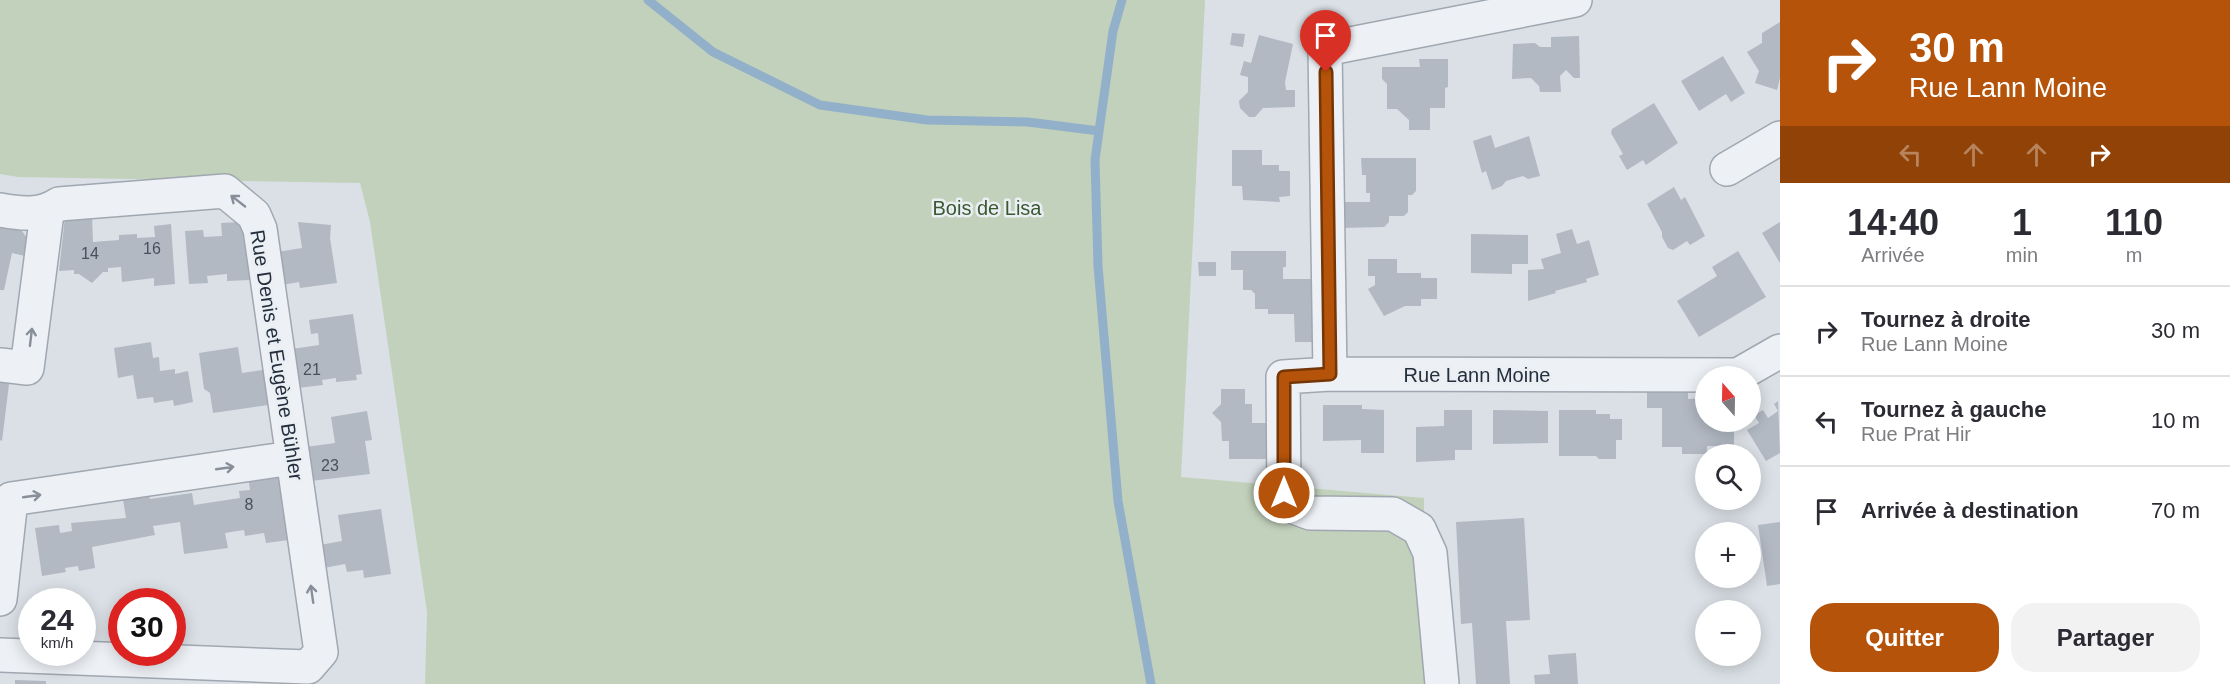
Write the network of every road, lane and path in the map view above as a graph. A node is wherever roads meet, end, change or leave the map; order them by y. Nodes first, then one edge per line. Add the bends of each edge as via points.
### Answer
1 (1575, 0) edge
2 (1780, 138) edge
3 (1727, 169) dead end
4 (0, 210) edge
5 (47, 213) junction
6 (1780, 351) edge
7 (0, 365) edge
8 (1330, 374) junction
9 (292, 458) junction
10 (0, 599) edge
11 (0, 655) edge
12 (1442, 684) edge

1 - 8 street via 1325,49
2 - 3 street
4 - 5 street, Rue Denis et Eugène Bühler
7 -> 5 street via 27,368
9 -> 5 street, Rue Denis et Eugène Bühler via 260,229 254,215 225,191 59,204
6 - 8 street, Rue Lann Moine via 1738,375
8 - 12 street, Rue Lann Moine via 1284,377 1284,493 1294,507 1310,513 1393,514 1419,529 1431,553
10 -> 9 street via 11,499
11 -> 9 street, Rue Denis et Eugène Bühler via 308,667 321,652

